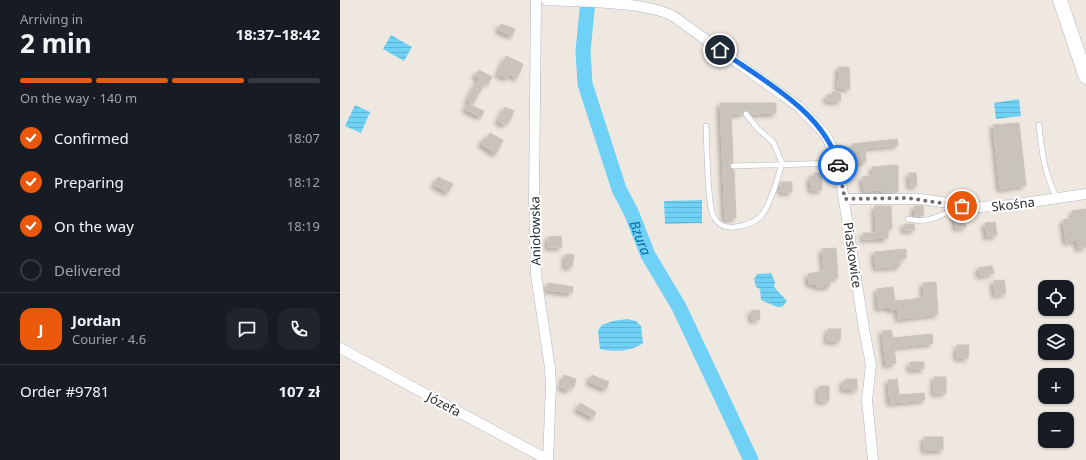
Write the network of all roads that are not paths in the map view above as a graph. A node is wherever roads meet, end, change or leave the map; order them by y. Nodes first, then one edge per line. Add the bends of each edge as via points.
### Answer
1 (536, 0) edge
2 (546, 0) edge
3 (1060, 0) edge
4 (1086, 77) edge
5 (746, 114) dead end
6 (1040, 125) dead end
7 (706, 126) dead end
8 (782, 163) junction
9 (838, 163) junction
10 (733, 166) dead end
11 (1086, 194) edge
12 (1057, 198) junction
13 (845, 199) junction
14 (960, 205) junction
15 (908, 219) dead end
16 (340, 348) edge
17 (548, 460) edge
18 (873, 460) edge

1 - 17 street, Aniołowska via 534,200 536,275 551,386
2 - 9 street, Piaskowice via 650,8 673,16 799,107 825,134
3 - 4 main road
5 - 8 lane via 773,142
6 - 12 lane via 1043,160 1048,180
7 - 8 lane via 709,194 713,216 721,226 748,224 761,216 774,191
8 - 9 lane
8 - 10 lane
9 - 13 street, Piaskowice
11 - 12 street, Skośna
12 - 14 street, Skośna via 995,207
13 - 14 street, Skośna via 913,198
13 - 18 street, Piaskowice via 860,308 870,353 867,400
14 - 15 lane via 934,219
16 - 17 street, Józefa

